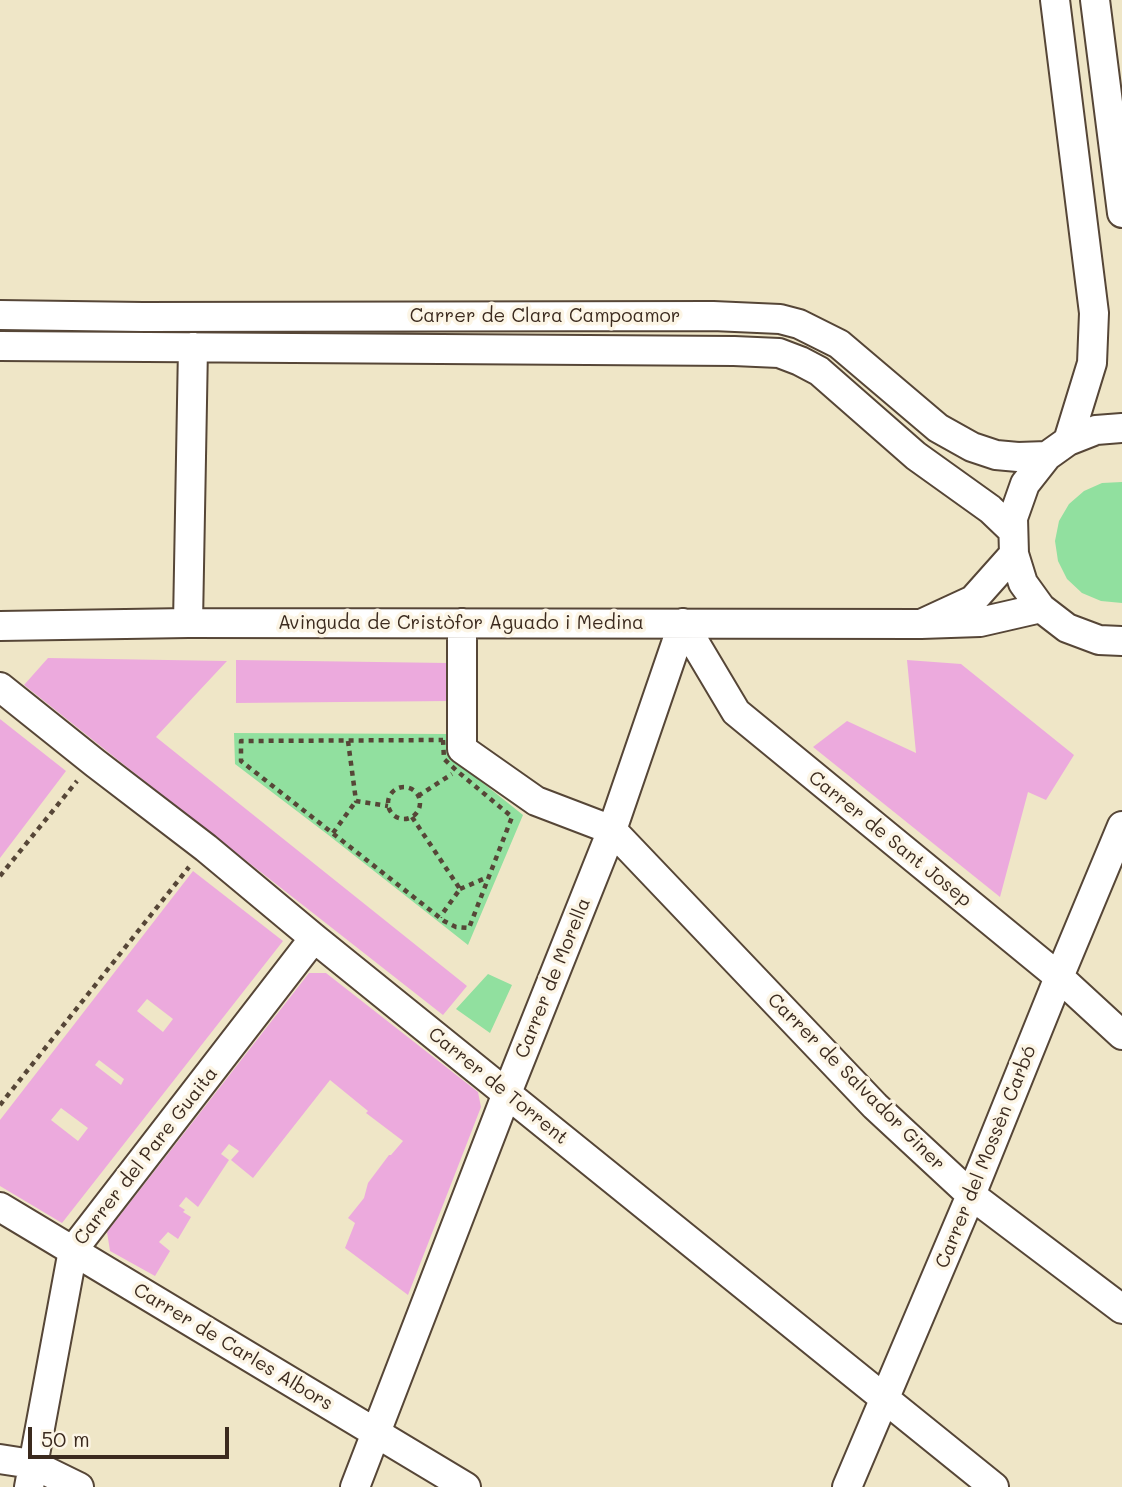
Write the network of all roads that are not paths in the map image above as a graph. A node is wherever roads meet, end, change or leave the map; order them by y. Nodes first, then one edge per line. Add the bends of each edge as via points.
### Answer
1 (1055, 0) edge
2 (1095, 0) edge
3 (1122, 213) edge
4 (0, 315) edge
5 (0, 345) edge
6 (193, 347) junction
7 (1122, 428) edge
8 (1057, 449) junction
9 (1013, 542) junction
10 (1041, 608) junction
11 (188, 623) junction
12 (462, 623) junction
13 (683, 623) junction
14 (921, 624) junction
15 (0, 626) edge
16 (1122, 641) edge
17 (0, 687) edge
18 (1122, 826) edge
19 (612, 830) junction
20 (314, 938) junction
21 (1059, 977) junction
22 (1122, 1035) edge
23 (507, 1093) junction
24 (971, 1195) junction
25 (0, 1207) edge
26 (73, 1250) junction
27 (1122, 1309) edge
28 (884, 1400) junction
29 (376, 1434) junction
30 (0, 1459) edge
31 (30, 1476) edge
32 (79, 1487) edge
33 (355, 1487) edge
34 (466, 1487) edge
35 (847, 1487) edge
36 (994, 1487) edge

1 - 8 street via 1094,313 1092,363
2 - 3 street
4 - 8 street, Carrer de Clara Campoamor via 780,319 839,344 938,428 972,447 1018,457
5 - 6 street, Carrer de Clara Campoamor
6 - 9 street, Carrer de Clara Campoamor via 779,353 819,371 916,456 990,509
6 - 11 street
7 - 8 street via 1096,430
8 - 9 street via 1025,484 1013,518
9 - 10 street via 1023,583
9 - 14 street, Avinguda de Cristòfor Aguado i Medina via 973,600
10 - 14 street, Avinguda de Cristòfor Aguado i Medina via 980,622
10 - 16 street via 1068,628 1099,640
11 - 12 street, Avinguda de Cristòfor Aguado i Medina
11 - 15 street, Avinguda de Cristòfor Aguado i Medina
12 - 13 street, Avinguda de Cristòfor Aguado i Medina
12 - 19 street via 462,749 536,801
13 - 14 street, Avinguda de Cristòfor Aguado i Medina
13 - 19 street, Carrer de Morella
13 - 21 street, Carrer de Sant Josep via 736,712
17 - 20 street, Carrer de Torrent
18 - 21 street, Carrer del Mossèn Carbó
19 - 23 street, Carrer de Morella
19 - 24 street, Carrer de Salvador Giner via 875,1106
20 - 23 street, Carrer de Torrent
20 - 26 street, Carrer del Pare Guaita
21 - 22 street, Carrer de Sant Josep
21 - 24 street, Carrer del Mossèn Carbó
23 - 28 street, Carrer de Torrent
23 - 29 street, Carrer de Morella
24 - 27 street, Carrer de Salvador Giner
24 - 28 street, Carrer del Mossèn Carbó
25 - 26 street, Carrer de Carles Albors
26 - 29 street, Carrer de Carles Albors
26 - 31 street, Carrer del Pare Guaita
28 - 35 street, Carrer del Mossèn Carbó
28 - 36 street, Carrer de Torrent
29 - 33 street, Carrer de Morella
29 - 34 street, Carrer de Carles Albors
30 - 31 street
31 - 32 street

